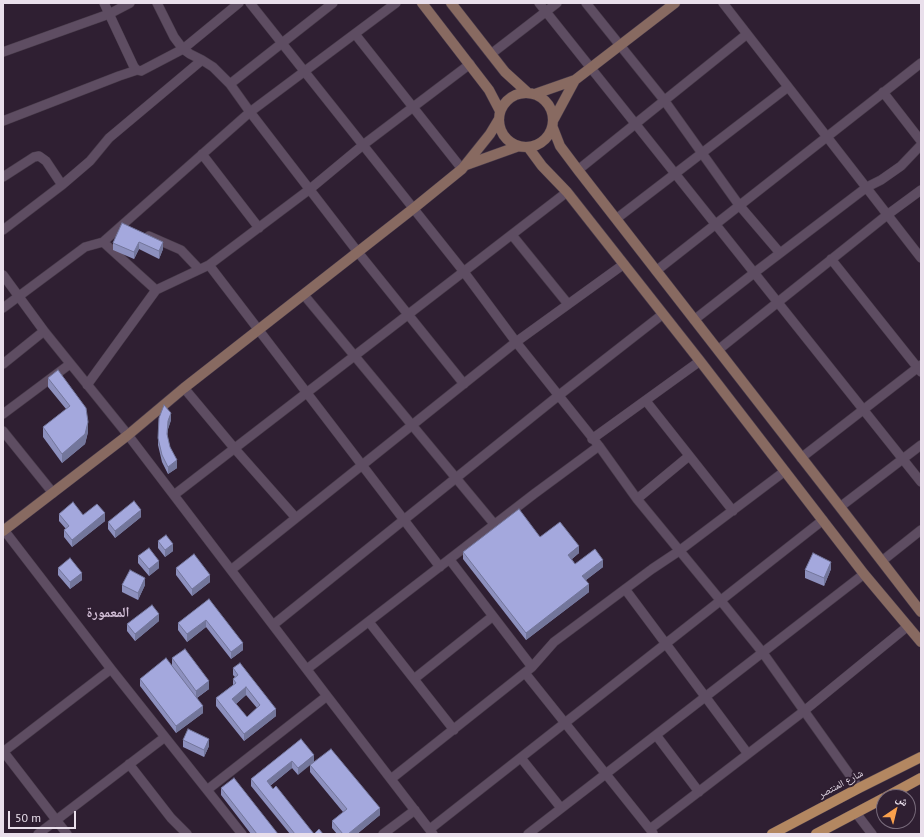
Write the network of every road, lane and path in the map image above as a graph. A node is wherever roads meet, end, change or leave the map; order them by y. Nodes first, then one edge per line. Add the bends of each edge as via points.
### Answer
1 (104, 3) edge
2 (130, 3) edge
3 (157, 3) edge
4 (239, 3) edge
5 (250, 3) edge
6 (333, 3) edge
7 (396, 3) edge
8 (422, 3) edge
9 (538, 3) edge
10 (557, 3) edge
11 (586, 3) edge
12 (723, 3) edge
13 (454, 4) edge
14 (669, 5) edge
15 (546, 12) junction
16 (109, 14) junction
17 (356, 34) junction
18 (747, 34) junction
19 (282, 43) junction
20 (620, 46) junction
21 (183, 49) junction
22 (3, 52) edge
23 (491, 54) junction
24 (202, 60) junction
25 (921, 63) edge
26 (470, 64) junction
27 (590, 68) junction
28 (137, 70) junction
29 (305, 71) junction
30 (575, 80) junction
31 (230, 84) junction
32 (788, 87) junction
33 (883, 92) junction
34 (531, 93) junction
35 (664, 100) junction
36 (413, 107) junction
37 (250, 112) junction
38 (500, 115) junction
39 (3, 121) edge
40 (635, 123) junction
41 (553, 124) junction
42 (827, 136) junction
43 (921, 141) edge
44 (363, 145) junction
45 (921, 145) edge
46 (524, 147) junction
47 (702, 153) junction
48 (202, 154) junction
49 (464, 167) junction
50 (578, 170) junction
51 (675, 174) junction
52 (3, 177) edge
53 (62, 185) junction
54 (867, 187) junction
55 (310, 189) junction
56 (921, 190) edge
57 (567, 192) junction
58 (739, 205) junction
59 (414, 208) junction
60 (887, 215) junction
61 (616, 219) junction
62 (716, 224) junction
63 (259, 228) junction
64 (3, 230) edge
65 (143, 234) edge
66 (512, 235) junction
67 (103, 242) junction
68 (357, 252) junction
69 (780, 253) junction
70 (921, 258) edge
71 (831, 259) junction
72 (624, 264) junction
73 (209, 265) junction
74 (199, 270) junction
75 (656, 271) junction
76 (464, 272) junction
77 (754, 273) junction
78 (3, 275) edge
79 (156, 290) junction
80 (304, 295) junction
81 (19, 296) junction
82 (777, 302) junction
83 (568, 304) junction
84 (3, 308) edge
85 (663, 314) junction
86 (408, 315) junction
87 (694, 320) junction
88 (260, 330) junction
89 (44, 331) junction
90 (516, 342) junction
91 (718, 350) junction
92 (354, 356) junction
93 (700, 361) junction
94 (3, 364) edge
95 (70, 364) junction
96 (920, 368) edge
97 (464, 384) junction
98 (87, 385) junction
99 (184, 388) junction
100 (307, 392) junction
101 (558, 396) junction
102 (646, 401) junction
103 (863, 410) junction
104 (3, 414) edge
105 (412, 425) junction
106 (3, 431) edge
107 (128, 435) junction
108 (595, 443) junction
109 (921, 445) edge
110 (235, 449) junction
111 (690, 456) junction
112 (801, 458) junction
113 (903, 459) junction
114 (362, 465) junction
115 (785, 471) junction
116 (456, 478) junction
117 (921, 482) edge
118 (53, 493) junction
119 (174, 495) junction
120 (637, 499) junction
121 (840, 506) junction
122 (733, 511) junction
123 (296, 518) junction
124 (404, 520) junction
125 (823, 520) junction
126 (494, 525) junction
127 (921, 530) edge
128 (4, 531) edge
129 (679, 551) junction
130 (450, 560) junction
131 (882, 561) junction
132 (440, 567) junction
133 (231, 570) junction
134 (864, 574) junction
135 (625, 589) junction
136 (721, 601) junction
137 (921, 612) edge
138 (493, 616) junction
139 (369, 622) junction
140 (274, 625) junction
141 (908, 626) junction
142 (921, 642) edge
143 (666, 644) junction
144 (762, 654) junction
145 (111, 669) junction
146 (307, 669) junction
147 (528, 670) junction
148 (414, 679) junction
149 (326, 696) junction
150 (706, 696) junction
151 (804, 711) junction
152 (565, 723) junction
153 (454, 730) junction
154 (656, 735) junction
155 (165, 736) junction
156 (3, 751) edge
157 (748, 754) junction
158 (921, 757) edge
159 (521, 758) junction
160 (129, 764) junction
161 (606, 774) junction
162 (921, 778) edge
163 (391, 779) junction
164 (859, 788) junction
165 (900, 789) edge
166 (207, 790) junction
167 (699, 792) junction
168 (876, 802) edge
169 (561, 808) junction
170 (415, 810) junction
171 (856, 812) junction
172 (56, 820) junction
173 (432, 832) edge
174 (652, 832) edge
175 (38, 834) edge
176 (67, 834) edge
177 (187, 834) edge
178 (242, 834) edge
179 (383, 834) edge
180 (528, 834) edge
181 (772, 834) edge
182 (816, 834) edge
183 (872, 834) edge

1 - 16 street
2 - 16 street
3 - 21 street
4 - 21 street
5 - 19 street
6 - 19 street
7 - 17 street
8 - 26 main road
9 - 15 street
10 - 15 street
11 - 20 street
12 - 18 street
13 - 23 main road
14 - 20 main road
15 - 23 street
15 - 27 street
16 - 22 street
16 - 28 street
17 - 29 street
17 - 36 street
18 - 32 street
18 - 35 street
19 - 29 street
19 - 31 street
20 - 27 main road
20 - 35 street
21 - 24 street
21 - 28 street via 141,71
23 - 34 main road via 505,72
24 - 31 street
24 - 53 street via 109,138 90,161
25 - 33 street
26 - 36 street
26 - 38 main road via 489,90
27 - 30 main road
27 - 40 street
28 - 39 street
29 - 37 street
29 - 44 street
30 - 34 main road
30 - 41 main road
31 - 37 street
32 - 42 street
32 - 47 street
33 - 42 street
33 - 43 street
34 - 38 main road via 518,93 510,97 504,103
34 - 41 main road via 549,104
35 - 40 street
35 - 47 street
36 - 44 street
36 - 49 street
37 - 48 street
37 - 55 street
38 - 46 main road via 500,128 504,136
38 - 49 main road via 490,134
40 - 50 street
40 - 51 street
41 - 46 main road via 549,136 543,142
41 - 50 main road via 560,146
42 - 54 street
42 - 58 street
44 - 55 street
44 - 59 street
45 - 54 street via 901,166
46 - 49 main road
46 - 57 main road
47 - 51 street
47 - 58 street
48 - 63 street
48 - 67 street via 126,226
49 - 59 main road
50 - 61 main road
51 - 61 street
51 - 62 street
52 - 53 street via 39,156 46,161
53 - 64 street
54 - 60 street
54 - 69 street
55 - 63 street
55 - 68 street
56 - 60 street
57 - 66 street
57 - 72 main road
58 - 62 street
58 - 69 street
59 - 68 main road
59 - 76 street
60 - 70 street
60 - 71 street
61 - 75 main road
62 - 75 street
62 - 77 street
63 - 73 street
65 - 74 street via 181,250
66 - 76 street
66 - 83 street
67 - 79 street
67 - 81 street via 85,247
68 - 80 main road
68 - 86 street
69 - 77 street
71 - 82 street
71 - 96 street
72 - 83 street
72 - 85 main road
73 - 74 street
73 - 88 street
74 - 79 street
75 - 87 main road
76 - 86 street
76 - 90 street
77 - 82 street
77 - 87 street
78 - 81 street
79 - 98 street
80 - 88 main road
80 - 92 street
81 - 84 street
81 - 89 street
82 - 91 street
82 - 103 street
83 - 90 street
85 - 93 main road
85 - 101 street
86 - 92 street
86 - 97 street
87 - 91 main road
88 - 99 main road
88 - 100 street
89 - 94 street
89 - 95 street
90 - 97 street
90 - 101 street
91 - 112 main road
92 - 100 street
92 - 105 street
93 - 102 street
93 - 115 main road
95 - 98 street
95 - 104 street
96 - 103 street
97 - 105 street
98 - 107 street
99 - 107 main road
99 - 110 street
100 - 110 street
100 - 114 street
101 - 108 street
101 - 116 street
102 - 108 street
102 - 111 street
103 - 112 street
103 - 113 street
105 - 114 street
105 - 116 street
106 - 118 street
107 - 118 main road
107 - 119 street
108 - 120 street
108 - 126 street
109 - 113 street
110 - 119 street
110 - 123 street
111 - 120 street
111 - 122 street
112 - 121 main road
113 - 117 street
113 - 121 street
114 - 123 street
114 - 124 street
115 - 122 street
115 - 125 main road
116 - 124 street
116 - 126 street
118 - 128 main road
119 - 133 street
120 - 129 street
121 - 131 main road
122 - 129 street
123 - 133 street
124 - 132 street
124 - 140 street
125 - 134 main road
125 - 136 street
126 - 130 street
127 - 131 street
128 - 145 street
129 - 135 street
129 - 136 street
130 - 132 street
130 - 138 street
131 - 137 main road
132 - 139 street
133 - 140 street
134 - 141 main road
134 - 144 street
135 - 143 street
135 - 147 street via 554,642
136 - 143 street
136 - 144 street
138 - 147 street
138 - 148 street
139 - 146 street
139 - 148 street
140 - 146 street
141 - 142 main road
141 - 151 street
143 - 150 street
143 - 152 street
144 - 150 street
144 - 151 street
145 - 155 street
145 - 156 street
146 - 149 street
147 - 152 street
147 - 153 street
148 - 153 street
149 - 163 street
149 - 166 street
150 - 154 street
150 - 157 street
151 - 157 street
151 - 164 street
152 - 159 street
152 - 161 street
153 - 163 street
154 - 161 street
154 - 167 street
155 - 160 street
155 - 166 street
156 - 172 street
157 - 167 street
158 - 164 main road, شارع المنتصر
159 - 169 street
159 - 173 street
160 - 172 street
160 - 177 street via 171,818
161 - 169 street
161 - 174 street
162 - 165 main road
163 - 170 street
164 - 181 main road, شارع المنتصر
166 - 178 street
167 - 174 street
168 - 171 main road
169 - 180 street
170 - 173 street
170 - 179 street
171 - 182 main road
171 - 183 street
172 - 175 street
172 - 176 street

